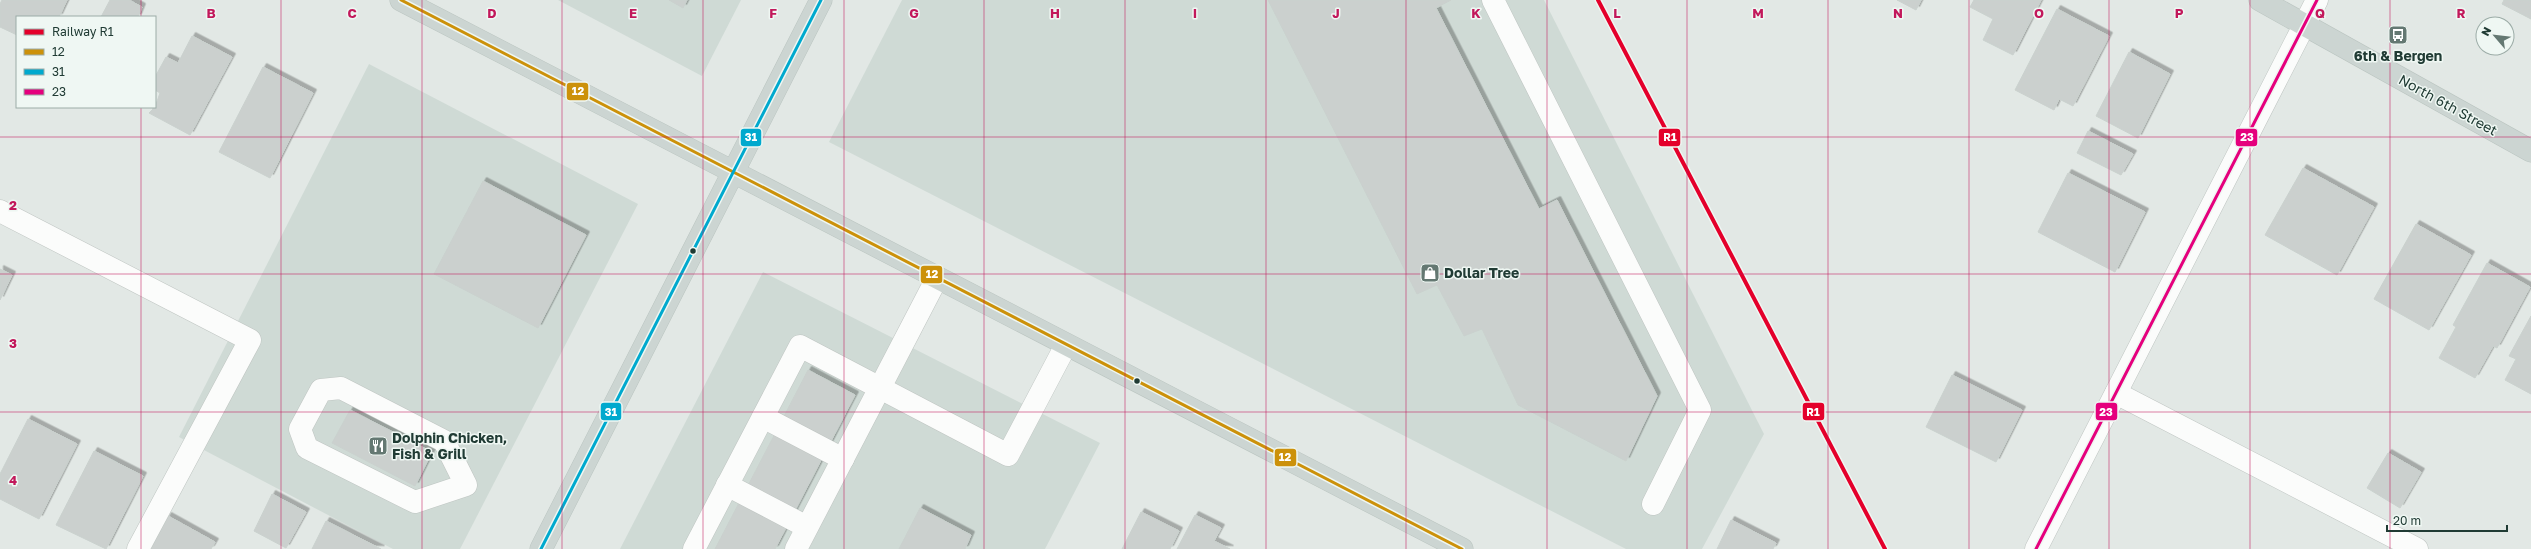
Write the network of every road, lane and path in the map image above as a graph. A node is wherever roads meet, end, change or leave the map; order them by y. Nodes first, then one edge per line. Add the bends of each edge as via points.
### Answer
1 (401, 0) edge
2 (821, 0) edge
3 (1493, 0) edge
4 (2260, 0) edge
5 (2317, 0) edge
6 (2304, 24) junction
7 (2531, 151) edge
8 (733, 172) junction
9 (0, 211) edge
10 (937, 278) junction
11 (1066, 345) junction
12 (879, 388) junction
13 (2116, 393) junction
14 (763, 417) junction
15 (843, 459) junction
16 (466, 485) joint
17 (727, 485) junction
18 (1653, 504) dead end
19 (807, 527) junction
20 (545, 548) edge
21 (138, 549) edge
22 (694, 549) edge
23 (796, 549) edge
24 (1462, 549) edge
25 (2036, 549) edge
26 (2417, 549) edge

1 - 8 main road
2 - 8 main road
3 - 18 street via 1700,410
4 - 6 main road, North 6th Street
5 - 6 street
6 - 7 main road, North 6th Street
6 - 13 street
8 - 10 main road
8 - 20 main road
9 - 21 street via 250,340
10 - 11 main road
10 - 12 street
11 - 12 street via 1008,455
11 - 24 main road
12 - 14 street via 800,346
12 - 15 street
13 - 25 street
13 - 26 street
14 - 15 street
14 - 17 street
15 - 19 street
16 - 16 street via 444,441 341,388 321,390 300,429 308,448 415,502
17 - 19 street
17 - 22 street
19 - 23 street

